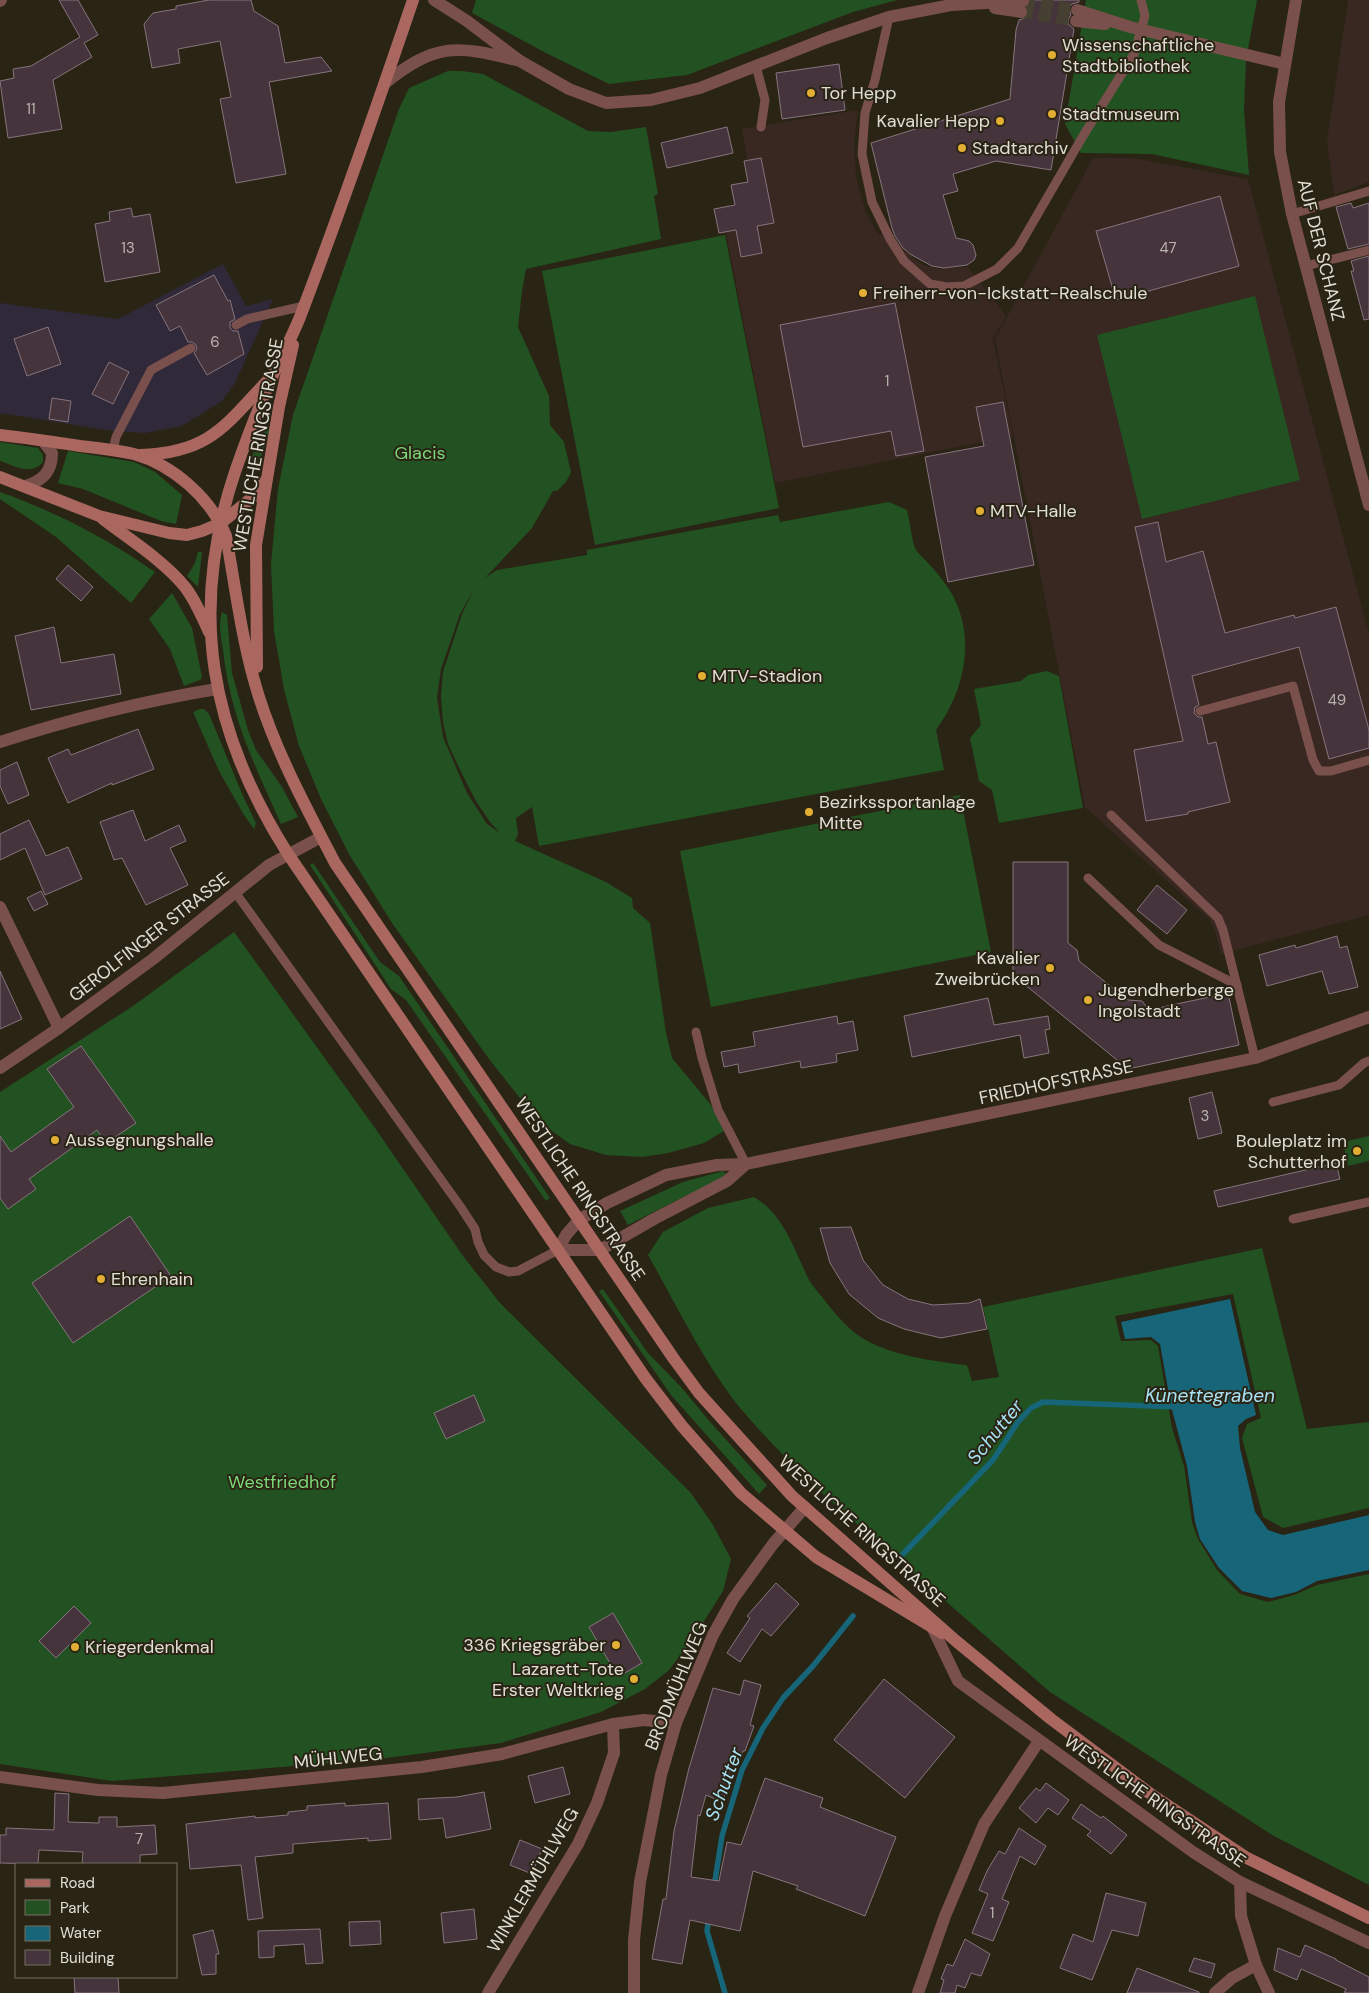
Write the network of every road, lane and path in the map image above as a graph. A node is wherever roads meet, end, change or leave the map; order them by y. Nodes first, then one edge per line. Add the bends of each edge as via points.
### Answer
1 (413, 0) edge
2 (434, 0) edge
3 (1141, 0) edge
4 (1296, 0) edge
5 (1022, 6) tunnel mouth
6 (1077, 15) tunnel mouth
7 (889, 17) junction
8 (1142, 30) junction
9 (520, 61) junction
10 (1285, 64) junction
11 (756, 66) junction
12 (385, 83) junction
13 (761, 127) dead end
14 (1369, 191) edge
15 (1292, 214) junction
16 (1369, 250) edge
17 (1306, 266) junction
18 (304, 306) junction
19 (298, 322) junction
20 (236, 324) dead end
21 (191, 348) dead end
22 (272, 377) junction
23 (0, 435) edge
24 (43, 441) junction
25 (113, 450) junction
26 (135, 455) junction
27 (1364, 464) edge
28 (0, 477) edge
29 (266, 479) junction
30 (26, 486) junction
31 (1369, 505) edge
32 (99, 516) junction
33 (221, 523) junction
34 (210, 634) junction
35 (217, 690) junction
36 (258, 694) junction
37 (1200, 711) dead end
38 (0, 742) edge
39 (1369, 760) edge
40 (1111, 815) dead end
41 (322, 837) junction
42 (288, 854) junction
43 (1088, 878) dead end
44 (235, 892) junction
45 (0, 907) edge
46 (1237, 985) junction
47 (1369, 1017) edge
48 (59, 1028) junction
49 (696, 1032) dead end
50 (1256, 1058) junction
51 (1369, 1061) edge
52 (0, 1068) edge
53 (1273, 1102) dead end
54 (746, 1164) junction
55 (1369, 1202) edge
56 (1293, 1219) dead end
57 (579, 1220) junction
58 (558, 1250) junction
59 (600, 1250) junction
60 (805, 1507) junction
61 (784, 1530) junction
62 (933, 1629) junction
63 (956, 1641) junction
64 (676, 1723) junction
65 (613, 1724) junction
66 (1039, 1741) junction
67 (0, 1777) edge
68 (1240, 1882) junction
69 (1369, 1918) edge
70 (1369, 1943) edge
71 (1256, 1965) junction
72 (488, 1993) edge
73 (634, 1993) edge
74 (918, 1993) edge
75 (1215, 1993) edge
76 (1270, 1993) edge

1 - 12 main road, WESTLICHE RINGSTRASSE
2 - 9 street
3 - 8 lane via 1145,16
4 - 10 street, AUF DER SCHANZ
5 - 7 street via 968,4
6 - 8 street
7 - 8 lane via 865,113 862,154 872,202 904,262 930,284 947,287 964,286 979,280 997,269 1018,248 1134,54
7 - 11 street
8 - 10 street
9 - 11 street via 569,89 606,103 651,100 700,88
9 - 12 street via 456,49 432,54 406,66
10 - 15 street, AUF DER SCHANZ via 1279,102 1280,152
11 - 13 lane via 765,100
12 - 18 main road, WESTLICHE RINGSTRASSE
14 - 15 lane
15 - 17 street, AUF DER SCHANZ
16 - 17 lane
17 - 27 street, AUF DER SCHANZ
18 - 19 main road, WESTLICHE RINGSTRASSE
18 - 20 lane via 248,318
19 - 22 main road, WESTLICHE RINGSTRASSE
19 - 29 main road, WESTLICHE RINGSTRASSE
21 - 25 lane via 151,370 116,437
22 - 26 main road via 210,438 176,451
22 - 33 main road, WESTLICHE RINGSTRASSE via 236,470
23 - 24 main road
24 - 25 main road
24 - 30 street via 52,453 50,467 43,478
25 - 26 main road
26 - 33 main road via 182,480 210,507
27 - 31 street, AUF DER SCHANZ
28 - 30 main road
29 - 33 main road via 253,497
29 - 36 main road, WESTLICHE RINGSTRASSE via 256,545
30 - 32 main road
32 - 33 main road via 187,535
32 - 34 main road via 172,573 197,606
33 - 34 main road, WESTLICHE RINGSTRASSE via 212,576
33 - 36 main road, WESTLICHE RINGSTRASSE
34 - 35 main road, WESTLICHE RINGSTRASSE
35 - 38 street via 92,716
35 - 42 main road, WESTLICHE RINGSTRASSE via 244,772
36 - 41 main road, WESTLICHE RINGSTRASSE via 279,749
37 - 39 lane via 1293,686 1313,760 1319,771
40 - 46 lane via 1218,918
41 - 42 street, GEROLFINGER STRASSE
41 - 57 main road, WESTLICHE RINGSTRASSE via 356,894
42 - 44 street, GEROLFINGER STRASSE
42 - 58 main road, WESTLICHE RINGSTRASSE
43 - 46 lane via 1159,945
44 - 48 street, GEROLFINGER STRASSE via 153,959
44 - 58 lane via 460,1206 475,1229 484,1255 496,1267 509,1272 518,1271
45 - 48 street
46 - 50 lane
47 - 50 street, FRIEDHOFSTRASSE
48 - 52 street, GEROLFINGER STRASSE
49 - 54 lane via 718,1110
50 - 54 street, FRIEDHOFSTRASSE
51 - 53 lane via 1339,1085
54 - 57 street, FRIEDHOFSTRASSE via 717,1165 666,1175
54 - 59 street via 727,1181
55 - 56 lane
57 - 58 street, FRIEDHOFSTRASSE
57 - 59 main road, WESTLICHE RINGSTRASSE
58 - 59 street
58 - 61 main road, WESTLICHE RINGSTRASSE via 682,1426 741,1492
59 - 60 main road, WESTLICHE RINGSTRASSE via 699,1393 778,1482
60 - 61 street, BRODMÜHLWEG
60 - 63 main road, WESTLICHE RINGSTRASSE
61 - 62 main road, WESTLICHE RINGSTRASSE via 816,1557
61 - 64 street, BRODMÜHLWEG via 732,1600 713,1635
62 - 63 main road, WESTLICHE RINGSTRASSE
62 - 66 street, WESTLICHE RINGSTRASSE via 958,1681
63 - 69 main road, WESTLICHE RINGSTRASSE via 1051,1719 1152,1795 1247,1858
64 - 65 street, MÜHLWEG via 644,1720
64 - 73 street, BRODMÜHLWEG via 660,1775 640,1882 634,1940
65 - 67 street, MÜHLWEG via 502,1754 422,1767 163,1793 98,1790
65 - 72 street, WINKLERMÜHLWEG via 614,1753 578,1844
66 - 68 street, WESTLICHE RINGSTRASSE
66 - 74 street via 984,1824 945,1916
68 - 70 street, WESTLICHE RINGSTRASSE
68 - 71 street via 1241,1916
71 - 75 street via 1232,1978
71 - 76 street

